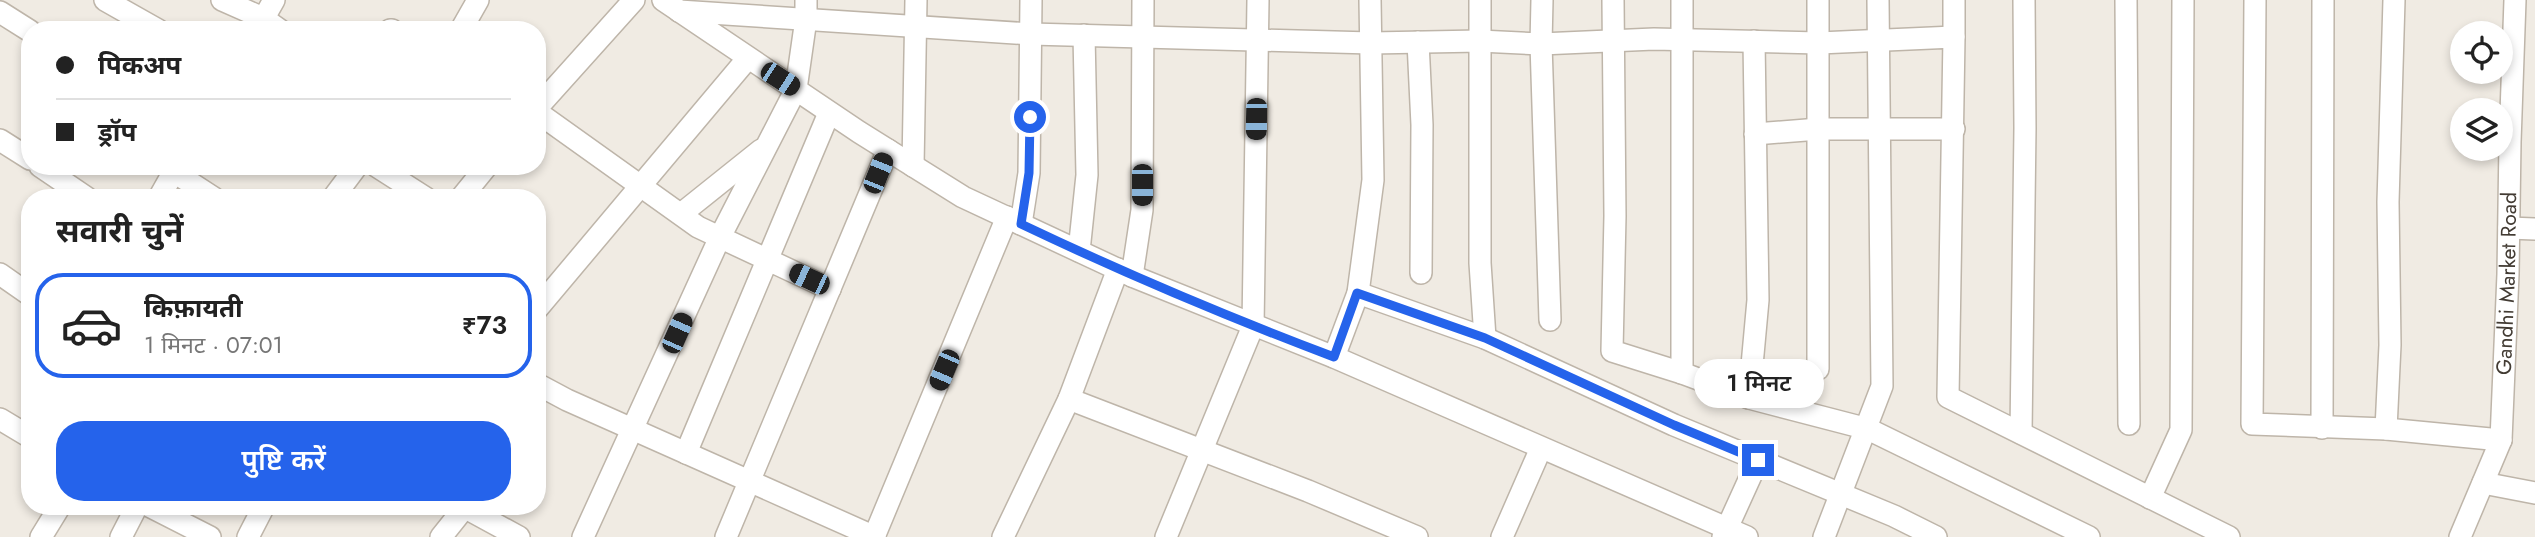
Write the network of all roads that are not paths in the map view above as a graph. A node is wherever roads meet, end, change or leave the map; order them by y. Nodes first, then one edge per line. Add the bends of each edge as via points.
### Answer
1 (105, 0) edge
2 (222, 0) edge
3 (478, 0) edge
4 (634, 0) edge
5 (916, 0) edge
6 (1031, 0) edge
7 (1143, 0) edge
8 (1258, 0) edge
9 (1370, 0) edge
10 (1480, 0) edge
11 (1542, 0) edge
12 (1613, 0) edge
13 (1682, 0) edge
14 (1818, 0) edge
15 (1878, 0) edge
16 (1954, 0) edge
17 (2024, 0) edge
18 (2126, 0) edge
19 (2182, 0) edge
20 (2255, 0) edge
21 (2323, 0) edge
22 (2394, 0) edge
23 (2515, 0) edge
24 (683, 6) edge
25 (806, 10) edge
26 (0, 12) edge
27 (269, 19) edge
28 (142, 21) edge
29 (466, 21) edge
30 (21, 25) edge
31 (915, 26) junction
32 (1031, 34) junction
33 (1084, 35) junction
34 (1142, 37) junction
35 (1954, 37) junction
36 (1613, 40) junction
37 (1683, 40) junction
38 (1258, 41) junction
39 (1480, 41) junction
40 (1754, 41) junction
41 (1877, 41) junction
42 (1371, 43) junction
43 (1418, 43) junction
44 (1819, 43) junction
45 (1541, 44) junction
46 (748, 58) junction
47 (796, 89) junction
48 (546, 100) edge
49 (829, 113) junction
50 (546, 117) edge
51 (1878, 128) junction
52 (1819, 129) junction
53 (1954, 129) junction
54 (1755, 134) junction
55 (0, 140) edge
56 (768, 144) junction
57 (888, 150) junction
58 (21, 153) edge
59 (913, 166) junction
60 (53, 175) edge
61 (184, 175) edge
62 (350, 175) edge
63 (390, 175) edge
64 (480, 175) edge
65 (641, 186) junction
66 (74, 189) edge
67 (202, 189) edge
68 (339, 189) edge
69 (412, 189) edge
70 (468, 189) edge
71 (681, 214) junction
72 (1014, 221) junction
73 (2509, 228) junction
74 (2535, 229) edge
75 (720, 237) junction
76 (1079, 251) junction
77 (767, 259) junction
78 (1125, 272) junction
79 (0, 274) edge
80 (1421, 274) dead end
81 (21, 289) edge
82 (830, 289) junction
83 (1357, 293) junction
84 (546, 298) edge
85 (1550, 320) dead end
86 (1253, 326) junction
87 (1485, 338) junction
88 (1334, 357) junction
89 (1818, 369) dead end
90 (1682, 373) junction
91 (546, 389) edge
92 (1749, 397) junction
93 (1069, 398) junction
94 (0, 419) edge
95 (2129, 424) dead end
96 (2322, 428) junction
97 (634, 429) junction
98 (1868, 429) junction
99 (2386, 429) junction
100 (21, 432) edge
101 (2021, 433) junction
102 (2501, 440) junction
103 (1541, 448) junction
104 (1200, 450) junction
105 (686, 453) junction
106 (1758, 460) junction
107 (751, 482) junction
108 (2483, 482) junction
109 (2535, 493) edge
110 (1841, 494) junction
111 (2150, 498) junction
112 (54, 515) edge
113 (132, 515) edge
114 (167, 515) edge
115 (259, 515) edge
116 (457, 515) edge
117 (480, 515) edge
118 (1725, 533) edge
119 (2217, 535) edge
120 (41, 537) edge
121 (121, 537) edge
122 (210, 537) edge
123 (248, 537) edge
124 (441, 537) edge
125 (519, 537) edge
126 (583, 537) edge
127 (726, 537) edge
128 (874, 537) edge
129 (1003, 537) edge
130 (1166, 537) edge
131 (1417, 537) edge
132 (1502, 537) edge
133 (1747, 537) edge
134 (1824, 537) edge
135 (1936, 537) edge
136 (2089, 537) edge
137 (2460, 537) edge

1 - 28 street
2 - 27 street
3 - 29 street
4 - 48 street
5 - 31 street
6 - 32 street
7 - 34 street
8 - 38 street
9 - 42 street
10 - 39 street
11 - 45 street
12 - 36 street
13 - 37 street
14 - 44 street
15 - 41 street
16 - 35 street
17 - 101 street
18 - 95 street
19 - 111 street via 2181,430
20 - 96 street via 2252,424
21 - 96 street
22 - 99 street
23 - 73 street, Gandhi Market Road
24 - 25 street
24 - 46 street
25 - 31 street
25 - 47 street
26 - 30 street
31 - 32 street
31 - 59 street
32 - 33 street
32 - 72 street via 1029,173
33 - 34 street
33 - 76 street via 1087,175
34 - 38 street
34 - 78 street via 1142,210
35 - 41 street
35 - 53 street
36 - 37 street
36 - 45 street
36 - 90 street via 1612,351
37 - 40 street
37 - 90 street
38 - 42 street
38 - 86 street
39 - 43 street
39 - 45 street
39 - 87 street via 1480,263
40 - 44 street
40 - 54 street
41 - 44 street
41 - 51 street
42 - 43 street
42 - 83 street via 1373,180
43 - 80 street
44 - 52 street
45 - 85 street
46 - 47 street
46 - 65 street
47 - 49 street
47 - 56 street
49 - 57 street
49 - 77 street
50 - 65 street
51 - 52 street
51 - 53 street
51 - 98 street via 1882,386
52 - 54 street
52 - 89 street
53 - 101 street via 1948,397
54 - 92 street via 1758,300
55 - 58 street
56 - 71 street
56 - 75 street
57 - 59 street
57 - 82 street
59 - 72 street
60 - 66 street
61 - 67 street
62 - 68 street
63 - 69 street
64 - 70 street
65 - 71 street
65 - 84 street
71 - 75 street
72 - 76 street
72 - 128 street
73 - 74 street
73 - 102 street, Gandhi Market Road
75 - 77 street
75 - 97 street
76 - 78 street
77 - 82 street
77 - 105 street
78 - 86 street
78 - 93 street
79 - 81 street
82 - 107 street
83 - 87 street
83 - 88 street
86 - 88 street
86 - 104 street
87 - 106 street
88 - 103 street
90 - 92 street
91 - 97 street
92 - 98 street
93 - 104 street
93 - 129 street
94 - 100 street
96 - 99 street
97 - 105 street
97 - 126 street
98 - 110 street
98 - 136 street
99 - 102 street
101 - 111 street
102 - 108 street
103 - 118 street
103 - 132 street
104 - 130 street
104 - 131 street
105 - 107 street
106 - 110 street
106 - 118 street
107 - 127 street
107 - 128 street
108 - 109 street
108 - 137 street
110 - 134 street
110 - 135 street
111 - 119 street
112 - 120 street
113 - 121 street
114 - 122 street
115 - 123 street
116 - 124 street
117 - 125 street
118 - 133 street

